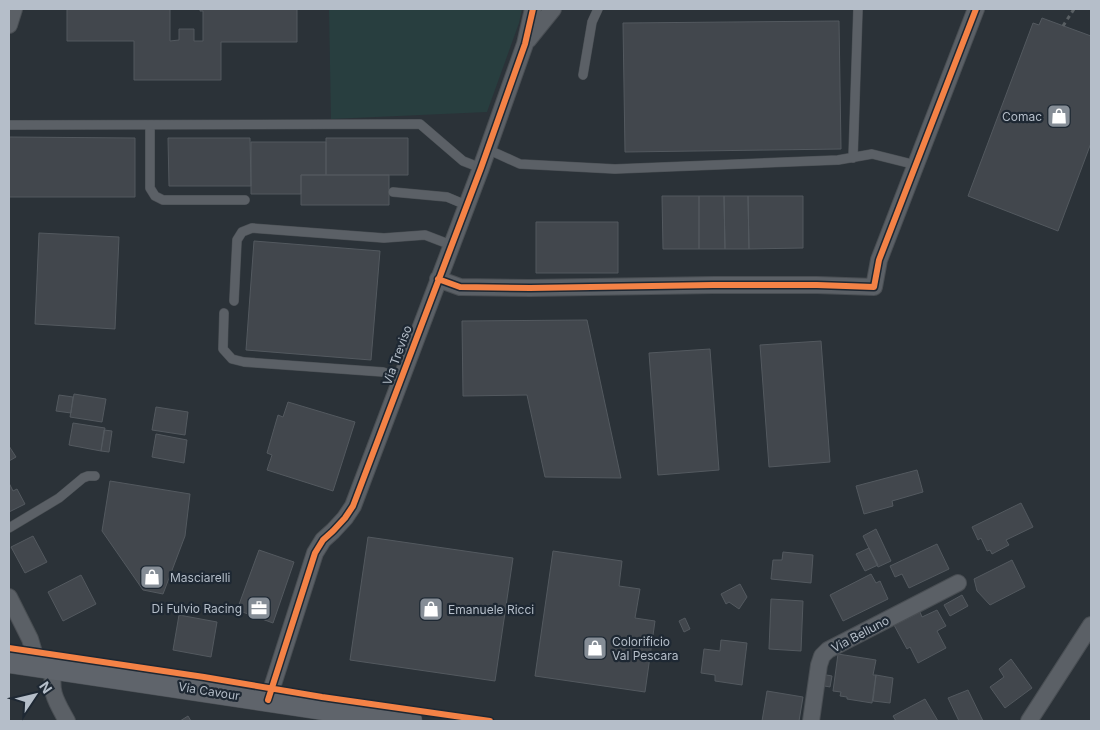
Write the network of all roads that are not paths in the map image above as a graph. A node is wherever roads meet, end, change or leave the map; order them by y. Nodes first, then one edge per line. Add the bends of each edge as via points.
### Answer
1 (14, 9) edge
2 (533, 9) edge
3 (553, 9) edge
4 (598, 9) edge
5 (858, 9) edge
6 (976, 9) edge
7 (9, 25) edge
8 (525, 44) junction
9 (583, 75) dead end
10 (9, 125) edge
11 (150, 125) junction
12 (487, 149) junction
13 (853, 158) junction
14 (916, 165) junction
15 (480, 168) junction
16 (393, 192) dead end
17 (245, 200) dead end
18 (466, 204) junction
19 (450, 245) junction
20 (438, 279) junction
21 (234, 301) dead end
22 (224, 313) dead end
23 (401, 378) junction
24 (95, 476) dead end
25 (9, 528) edge
26 (958, 583) dead end
27 (9, 597) edge
28 (1091, 625) edge
29 (9, 661) edge
30 (46, 667) junction
31 (268, 700) junction
32 (67, 721) edge
33 (410, 721) edge
34 (811, 721) edge
35 (1029, 721) edge

1 - 7 street
2 - 8 street, Via Treviso
3 - 8 street, Via Treviso
4 - 9 lane via 592,22
5 - 13 lane
6 - 14 street
8 - 12 street, Via Treviso
10 - 11 lane
11 - 15 lane via 420,124 463,161
11 - 17 lane via 150,188 155,196 163,200
12 - 13 lane via 520,164 615,169
12 - 15 street, Via Treviso
13 - 14 lane via 872,154
14 - 20 street via 879,260 874,287 530,288 460,286
15 - 18 street, Via Treviso
16 - 18 lane via 447,196
18 - 19 street, Via Treviso
19 - 20 street, Via Treviso
19 - 21 lane via 425,235 384,238 252,228 242,232 237,240
20 - 23 street, Via Treviso
22 - 23 lane via 223,349 232,359 383,372
23 - 31 street, Via Treviso via 352,506 315,553
24 - 25 lane via 83,478 60,498
26 - 34 street, Via Belluno via 828,650 819,664
27 - 30 street
28 - 35 street
29 - 30 street, Via Cavour
30 - 31 street, Via Cavour
30 - 32 street via 52,690
31 - 33 street, Via Cavour

